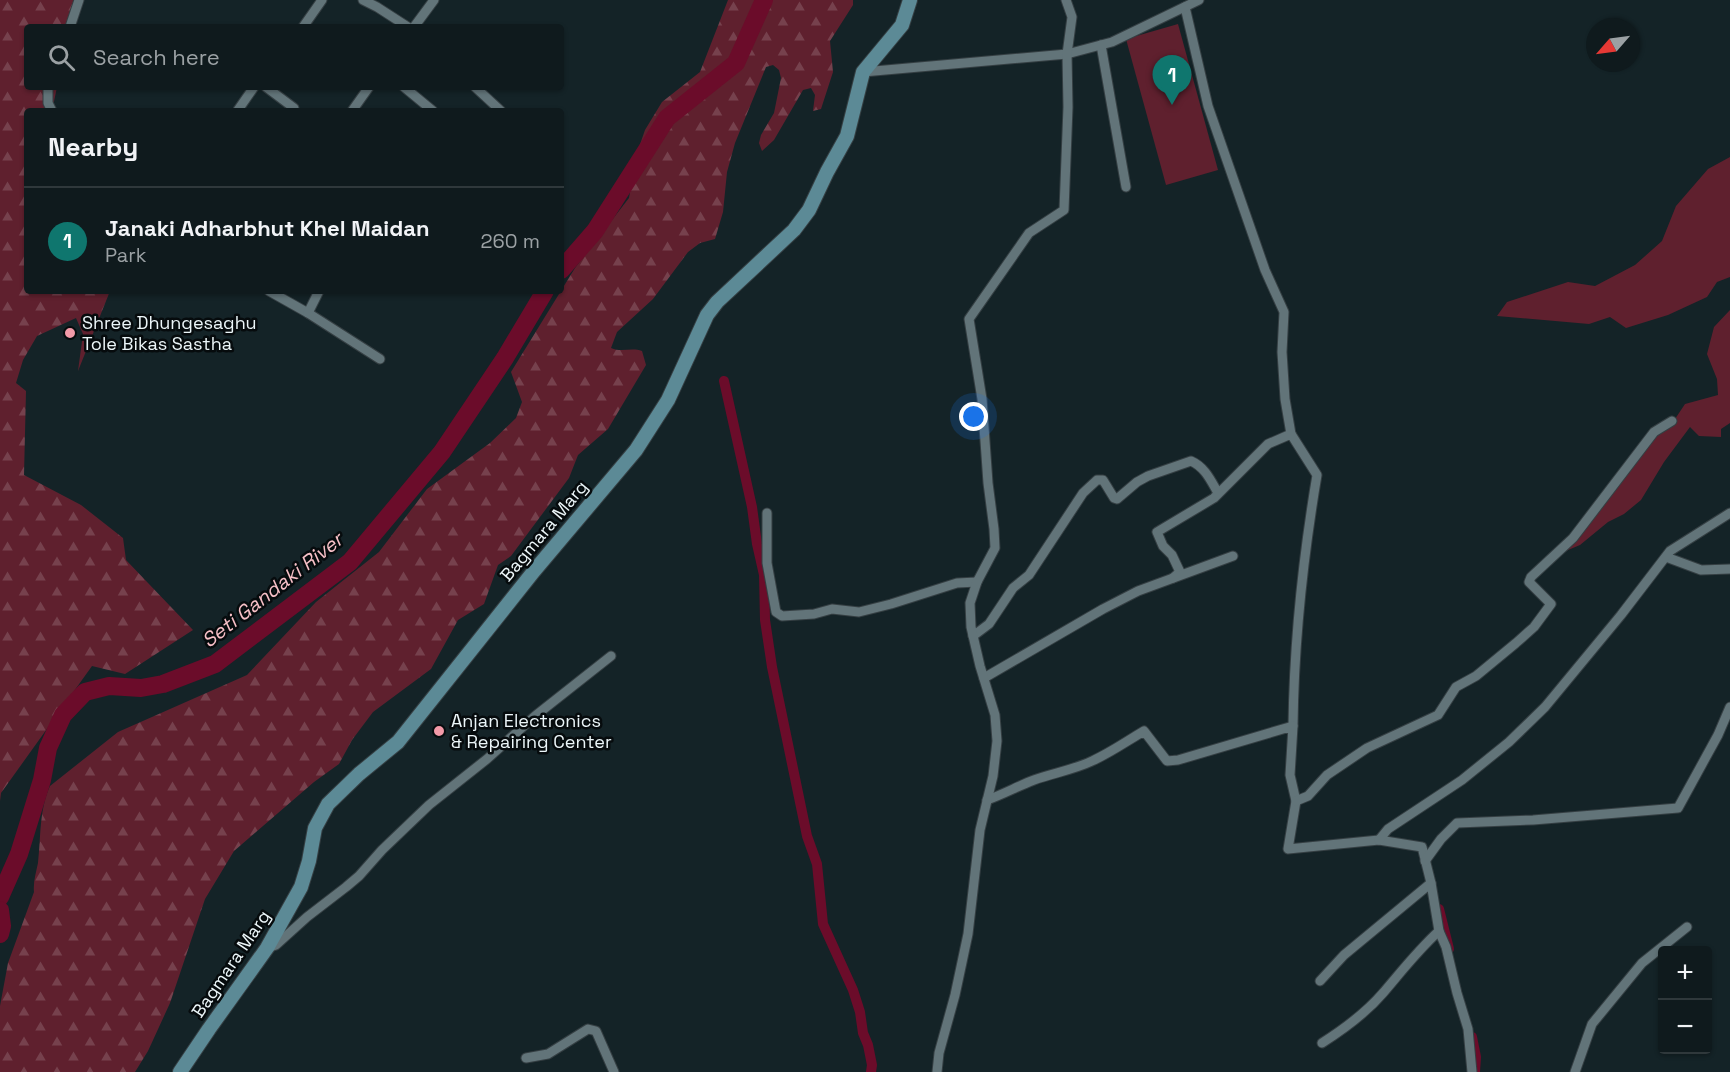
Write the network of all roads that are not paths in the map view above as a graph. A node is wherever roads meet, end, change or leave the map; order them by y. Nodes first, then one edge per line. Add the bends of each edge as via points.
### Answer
1 (79, 0) edge
2 (322, 0) edge
3 (363, 0) edge
4 (434, 0) edge
5 (910, 0) edge
6 (1066, 0) edge
7 (1199, 0) edge
8 (1185, 7) junction
9 (71, 24) edge
10 (306, 24) edge
11 (403, 24) edge
12 (416, 24) edge
13 (1101, 45) junction
14 (1067, 54) junction
15 (863, 72) junction
16 (48, 90) edge
17 (252, 90) edge
18 (270, 90) edge
19 (367, 90) edge
20 (407, 90) edge
21 (478, 90) edge
22 (50, 108) edge
23 (239, 108) edge
24 (294, 108) dead end
25 (354, 108) edge
26 (428, 108) edge
27 (498, 108) edge
28 (1126, 187) dead end
29 (274, 294) edge
30 (318, 294) edge
31 (308, 313) junction
32 (380, 359) dead end
33 (1672, 421) dead end
34 (1291, 434) junction
35 (1218, 493) junction
36 (766, 513) dead end
37 (1730, 513) edge
38 (1233, 556) dead end
39 (1666, 557) junction
40 (1730, 569) edge
41 (1173, 578) junction
42 (977, 582) junction
43 (973, 636) junction
44 (611, 656) dead end
45 (984, 678) junction
46 (1730, 707) edge
47 (1293, 726) junction
48 (987, 800) junction
49 (1296, 801) junction
50 (1379, 840) junction
51 (1425, 861) junction
52 (1431, 883) junction
53 (1687, 927) dead end
54 (1439, 931) junction
55 (267, 948) junction
56 (1320, 981) dead end
57 (1322, 1043) dead end
58 (526, 1058) dead end
59 (180, 1072) edge
60 (614, 1072) edge
61 (936, 1072) edge
62 (1472, 1072) edge
63 (1575, 1072) edge

1 - 9 street
2 - 10 street
3 - 11 street
4 - 12 street
5 - 15 main road, Bagmara Marg via 902,25
6 - 14 street via 1071,17
7 - 8 street
8 - 13 street
8 - 34 street via 1209,106 1284,312 1282,352
13 - 14 street
13 - 28 street
14 - 15 street
14 - 42 street via 1064,210 1029,233 969,319 982,399 995,548
15 - 55 main road, Bagmara Marg via 847,136 809,210 794,230 707,315 668,400 636,450 534,570 398,742 328,804 315,828 301,887
16 - 22 street
17 - 23 street
18 - 24 street
19 - 25 street
20 - 26 street
21 - 27 street
29 - 31 street
30 - 31 street
31 - 32 street
33 - 49 street via 1654,432 1573,538 1531,577 1529,582 1551,604 1534,627 1476,676 1456,687 1438,715 1367,748 1327,775 1308,796
34 - 35 street via 1268,444
34 - 47 street via 1317,475 1297,622
35 - 41 street via 1157,532 1180,572
35 - 43 street via 1198,464 1191,461 1148,476 1117,499 1103,480 1097,480 1083,493 1029,575 1013,588 989,624
36 - 42 street via 767,563 776,612 782,616 832,609 859,612 957,583
37 - 39 street
38 - 41 street
39 - 40 street via 1701,570
39 - 50 street via 1545,707 1462,780 1388,829
41 - 45 street via 1103,609
42 - 43 street via 970,603
43 - 45 street
44 - 55 street via 429,805 359,876 276,945
45 - 48 street via 995,715 997,741
46 - 51 street via 1678,808 1457,823
47 - 48 street via 1167,761 1144,730 1092,761
47 - 49 street via 1290,775
48 - 61 street via 968,934
49 - 50 street via 1288,849
50 - 51 street via 1422,847
51 - 52 street
52 - 54 street
52 - 56 street via 1344,955
53 - 63 street via 1642,963 1592,1024
54 - 57 street via 1369,1007
54 - 62 street via 1468,1029
55 - 59 main road, Bagmara Marg
58 - 60 street via 548,1054 588,1029 596,1031

